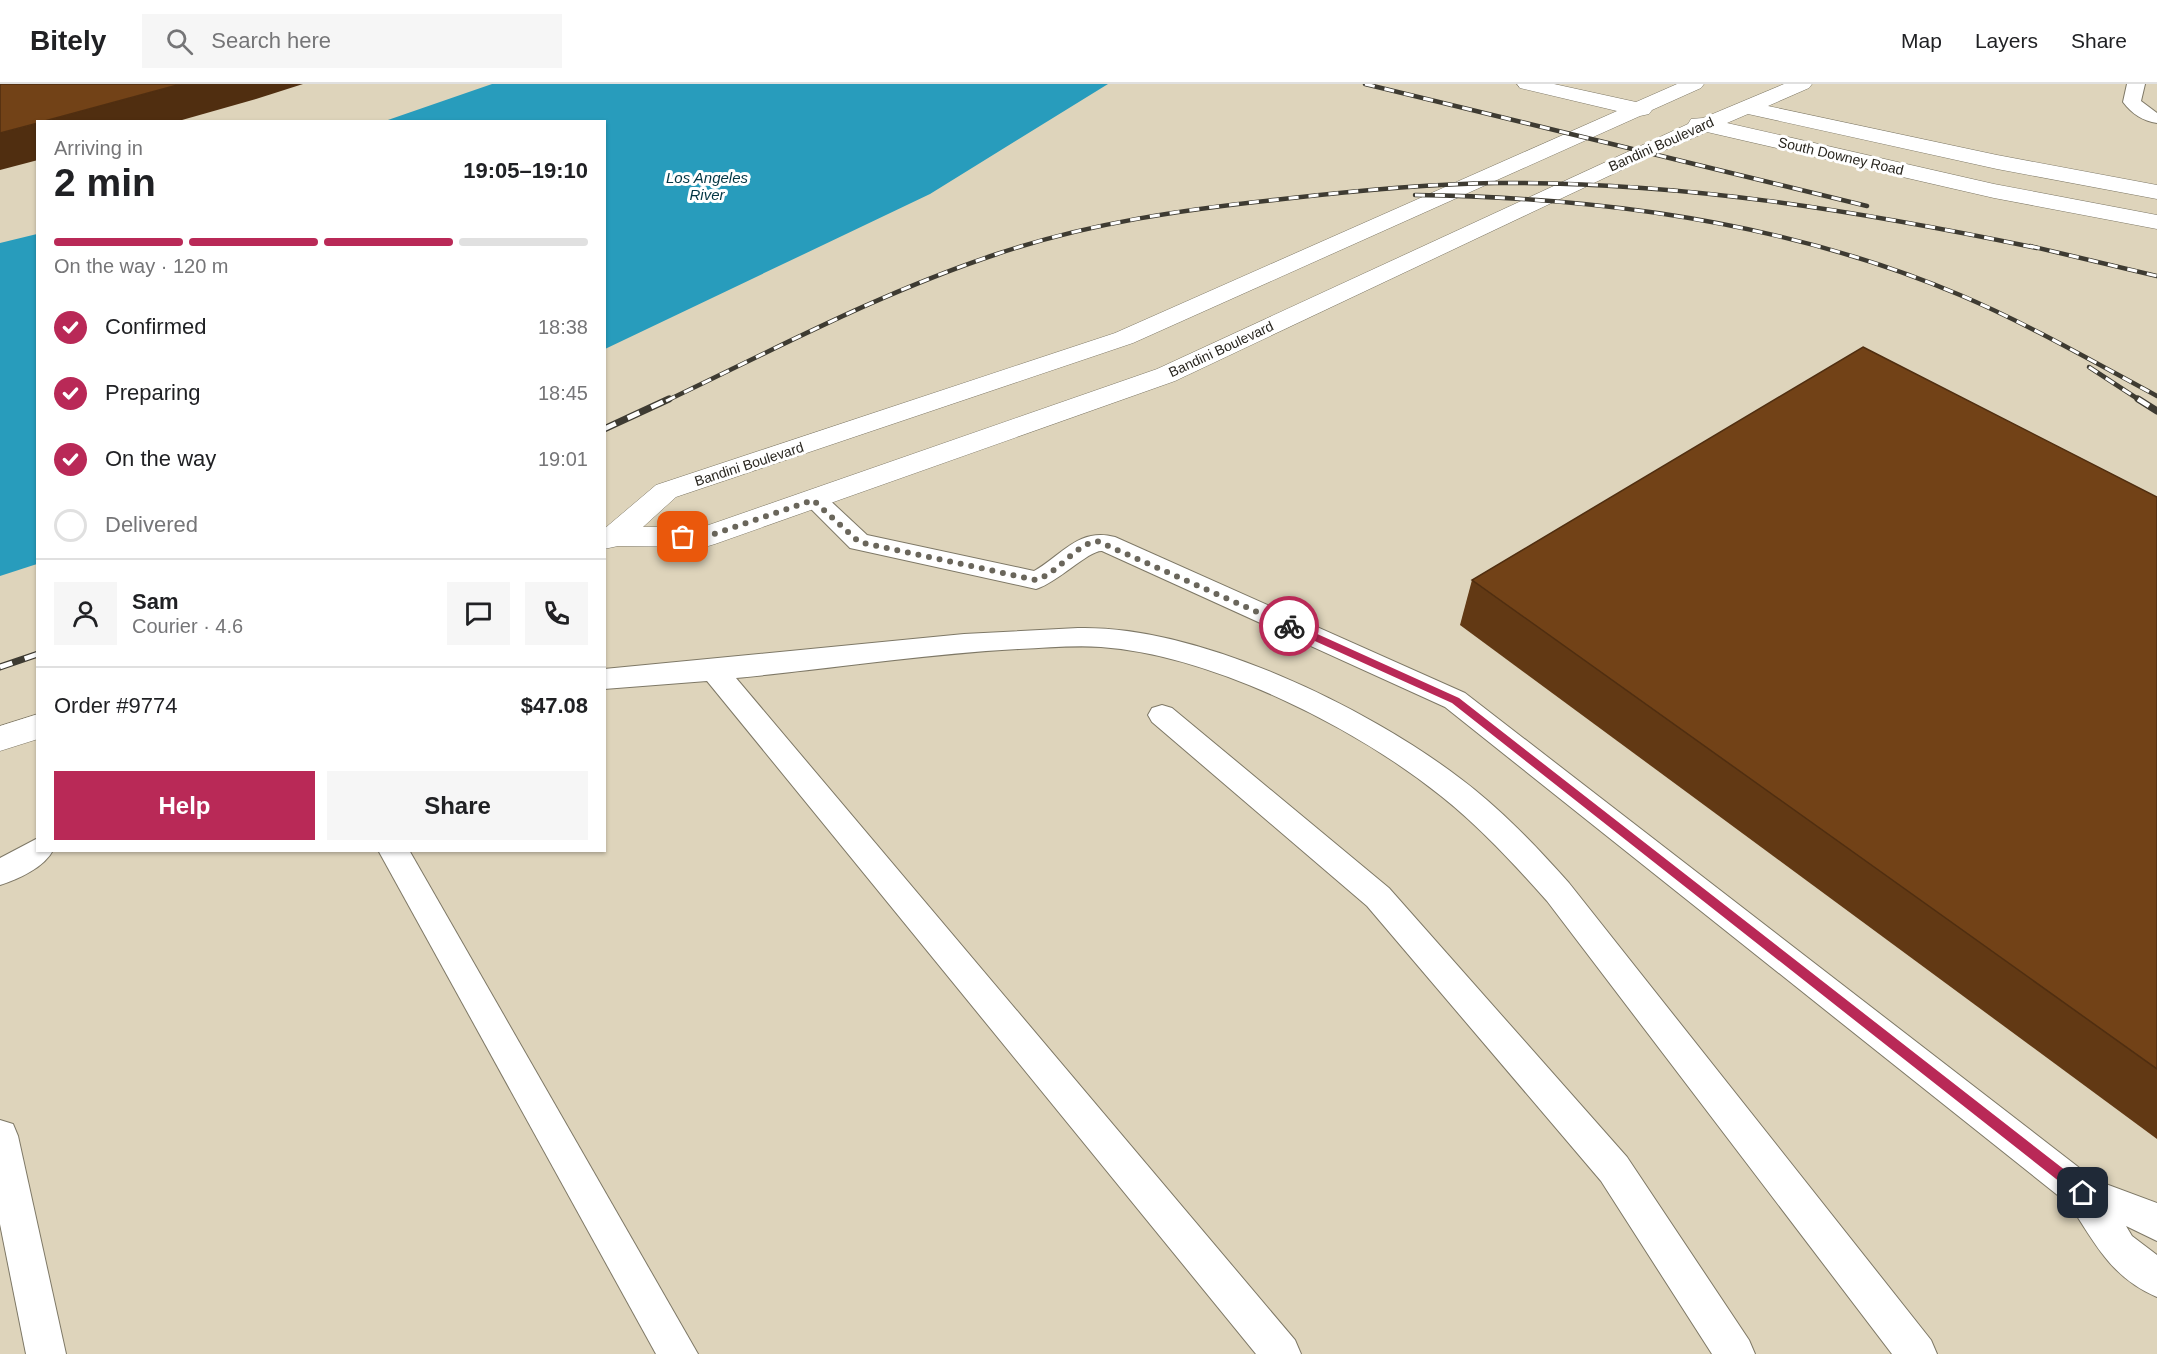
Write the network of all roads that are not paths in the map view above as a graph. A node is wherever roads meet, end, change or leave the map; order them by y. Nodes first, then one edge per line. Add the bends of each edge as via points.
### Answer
1 (1517, 84) edge
2 (1527, 84) edge
3 (1644, 84) edge
4 (1802, 84) edge
5 (2136, 84) edge
6 (1685, 88) edge
7 (1746, 108) junction
8 (1637, 109) junction
9 (2157, 118) edge
10 (1569, 122) junction
11 (1704, 125) junction
12 (2157, 192) edge
13 (2157, 222) edge
14 (813, 500) junction
15 (610, 538) edge
16 (715, 672) junction
17 (606, 679) edge
18 (1162, 715) dead end
19 (36, 727) edge
20 (0, 739) edge
21 (36, 851) edge
22 (394, 852) edge
23 (0, 873) edge
24 (0, 1136) edge
25 (2083, 1193) junction
26 (2157, 1223) edge
27 (2157, 1278) edge
28 (46, 1354) edge
29 (678, 1354) edge
30 (1281, 1354) edge
31 (1735, 1354) edge
32 (1917, 1354) edge

1 - 10 main road via 1553,100
2 - 8 main road, South Downey Road
3 - 6 main road, South Downey Road
4 - 7 main road, Bandini Boulevard
5 - 9 lane via 2132,102
6 - 7 main road, South Downey Road
6 - 8 main road, Bandini Boulevard
7 - 11 main road, Bandini Boulevard
7 - 12 main road, South Downey Road
8 - 10 main road, Bandini Boulevard
8 - 11 main road, South Downey Road
10 - 15 main road, Bandini Boulevard via 1124,338 666,491
11 - 13 main road, South Downey Road via 1994,191
11 - 14 main road, Bandini Boulevard via 1166,375
14 - 15 main road, Bandini Boulevard via 705,537
14 - 25 lane via 859,542 1036,580 1054,572 1088,543 1106,543 1455,700
16 - 17 lane
16 - 30 lane
16 - 32 lane via 986,640 1127,640 1173,650 1249,676 1403,753 1491,822 1558,892
18 - 31 lane via 1378,897 1614,1169
19 - 20 main road
21 - 23 lane
22 - 29 lane
24 - 28 lane
25 - 26 lane via 2149,1216
25 - 27 lane via 2119,1249

